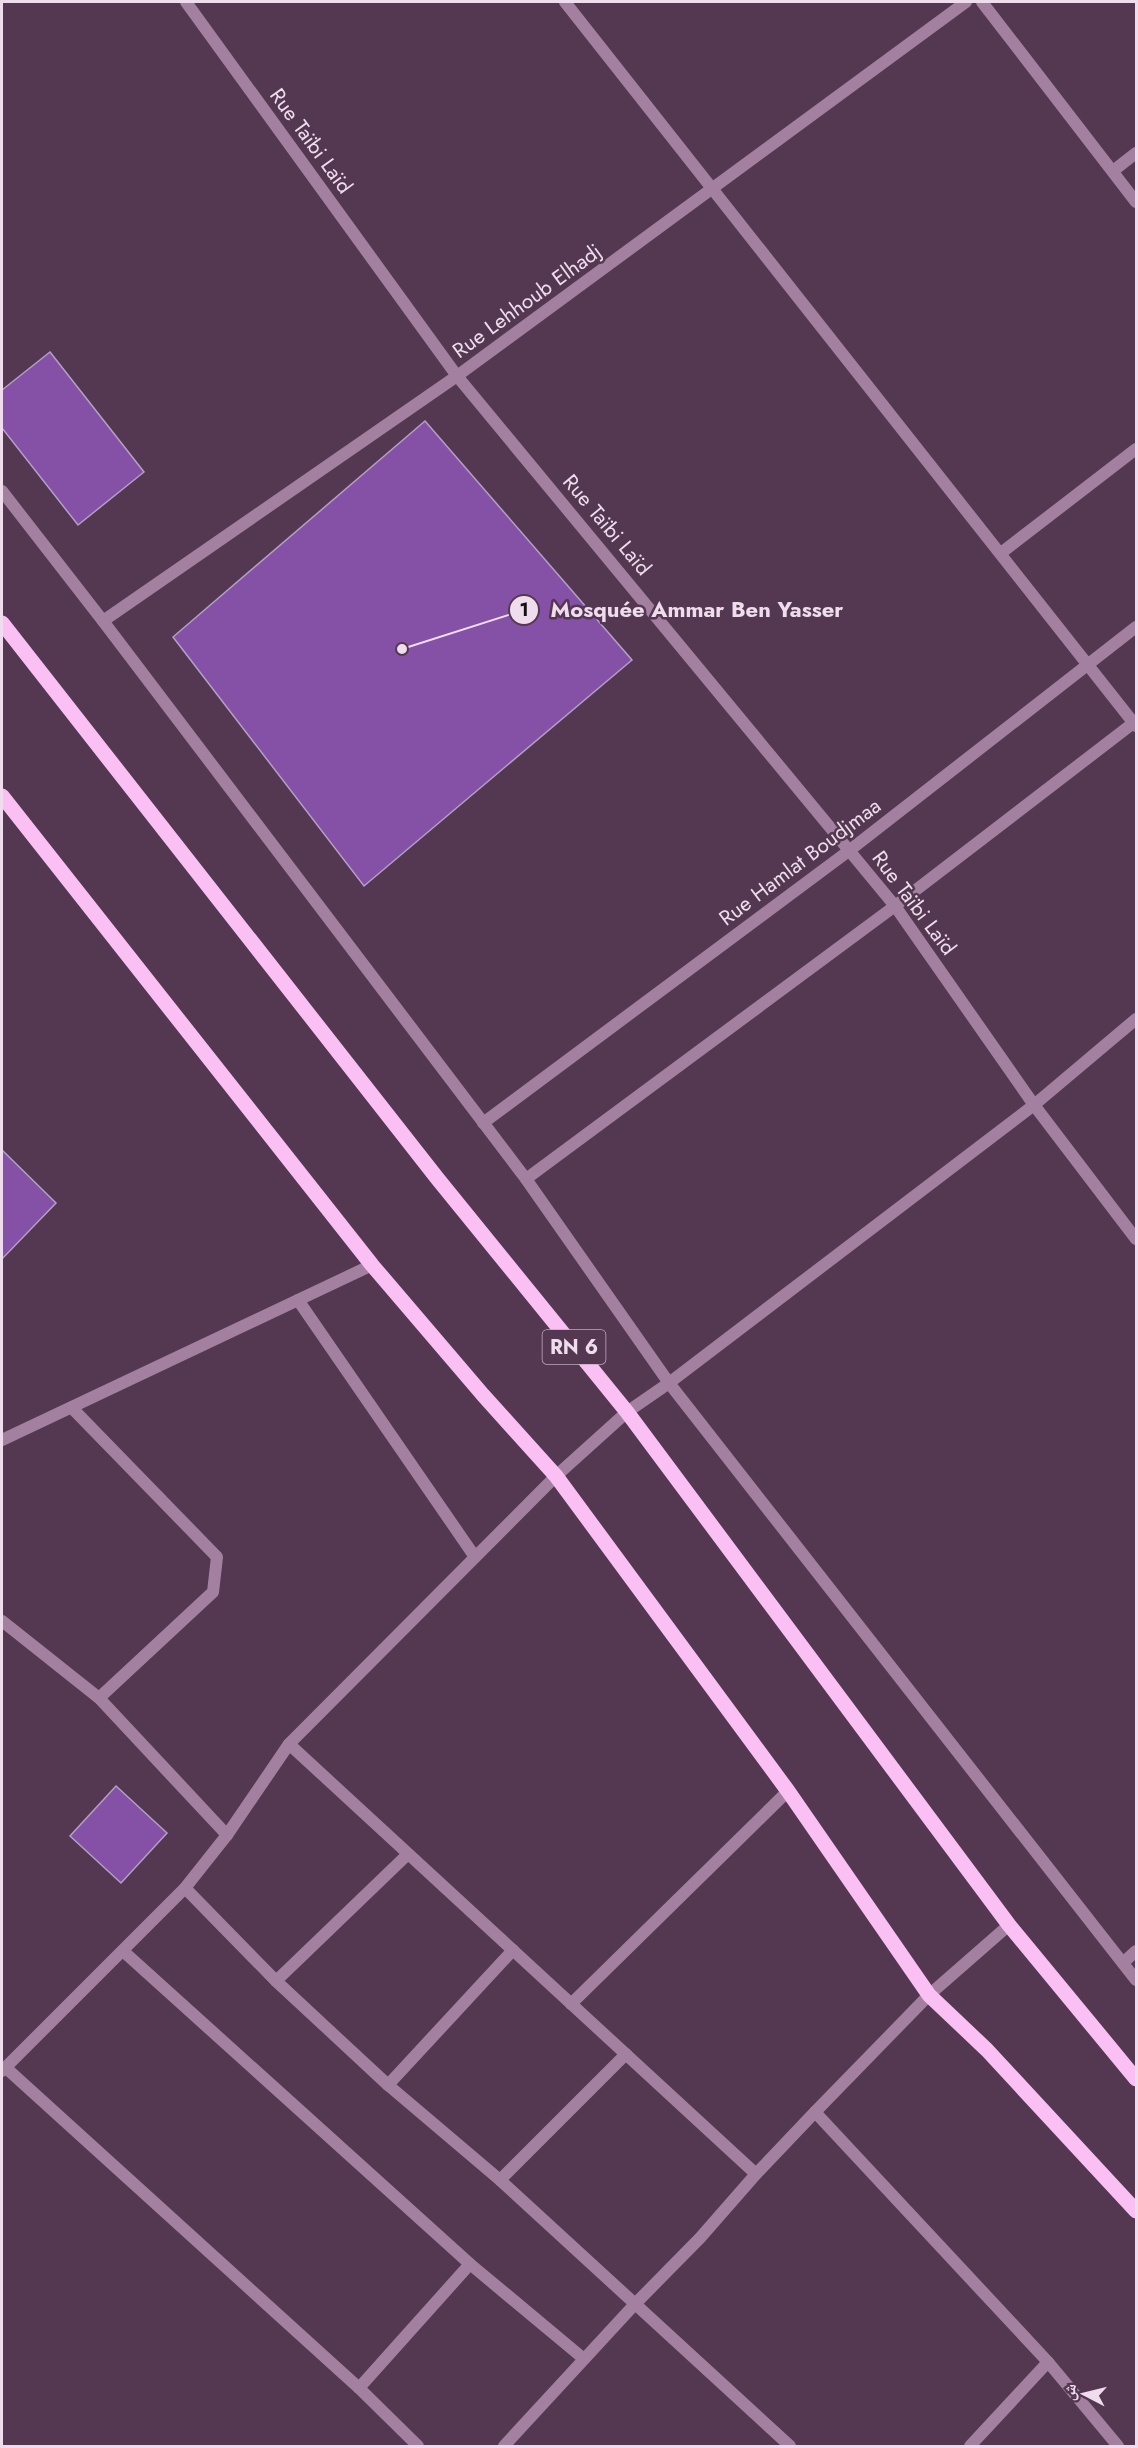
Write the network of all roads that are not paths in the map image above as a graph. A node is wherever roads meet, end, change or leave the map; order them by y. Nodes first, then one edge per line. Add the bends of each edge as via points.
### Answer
1 (186, 2) edge
2 (565, 2) edge
3 (966, 2) edge
4 (982, 2) edge
5 (1137, 153) edge
6 (1113, 171) junction
7 (714, 188) junction
8 (1137, 202) edge
9 (457, 376) junction
10 (1137, 449) edge
11 (2, 491) edge
12 (1001, 553) junction
13 (103, 621) junction
14 (2, 623) edge
15 (1137, 627) edge
16 (1088, 664) junction
17 (1136, 723) edge
18 (2, 796) edge
19 (850, 850) junction
20 (895, 906) junction
21 (1137, 1019) edge
22 (1034, 1105) junction
23 (483, 1124) junction
24 (526, 1179) junction
25 (1137, 1239) edge
26 (372, 1265) junction
27 (298, 1300) junction
28 (669, 1383) junction
29 (72, 1408) junction
30 (627, 1413) junction
31 (2, 1440) edge
32 (556, 1476) junction
33 (475, 1557) junction
34 (2, 1621) edge
35 (99, 1698) junction
36 (289, 1744) junction
37 (788, 1791) junction
38 (227, 1835) junction
39 (408, 1854) junction
40 (185, 1888) junction
41 (1009, 1925) junction
42 (513, 1950) junction
43 (123, 1951) junction
44 (1137, 1951) edge
45 (1123, 1963) junction
46 (1137, 1980) edge
47 (276, 1981) junction
48 (929, 1995) junction
49 (572, 2004) junction
50 (626, 2054) junction
51 (3, 2069) edge
52 (1137, 2079) edge
53 (388, 2085) junction
54 (814, 2112) junction
55 (756, 2174) junction
56 (500, 2180) junction
57 (1137, 2211) edge
58 (471, 2264) junction
59 (635, 2304) junction
60 (584, 2359) junction
61 (1048, 2362) junction
62 (359, 2388) junction
63 (418, 2446) edge
64 (504, 2446) edge
65 (790, 2446) edge
66 (970, 2446) edge
67 (1118, 2446) edge

1 - 9 street, Rue Taïbi Laïd
2 - 7 street
3 - 7 street, Rue Lehhoub Elhadj
4 - 6 street
5 - 6 street
6 - 8 street
7 - 9 street, Rue Lehhoub Elhadj
7 - 12 street
9 - 13 street, Rue Lehhoub Elhadj
9 - 19 street, Rue Taïbi Laïd
10 - 12 street
11 - 13 street
12 - 16 street
13 - 23 street
14 - 30 main road, RN 6 via 437,1178
15 - 16 street, Rue Hamlat Boudjmaa
16 - 17 street
16 - 19 street, Rue Hamlat Boudjmaa
17 - 20 street
18 - 26 main road
19 - 20 street, Rue Taïbi Laïd
19 - 23 street, Rue Hamlat Boudjmaa
20 - 22 street, Rue Taïbi Laïd
20 - 24 street
21 - 22 street
22 - 25 street, Rue Taïbi Laïd
22 - 28 street
23 - 24 street
24 - 28 street
26 - 27 street
26 - 32 main road
27 - 29 street
27 - 33 street
28 - 30 street
28 - 45 street
29 - 31 street
29 - 35 street via 217,1557 213,1592
30 - 32 street
30 - 41 main road, RN 6
32 - 33 street
32 - 37 main road
33 - 36 street
34 - 35 street
35 - 38 street
36 - 38 street
36 - 39 street
37 - 48 main road
37 - 49 street
38 - 40 street
39 - 42 street
39 - 47 street
40 - 43 street
40 - 47 street
41 - 48 street
41 - 52 main road, RN 6
42 - 49 street
42 - 53 street
43 - 51 street
43 - 58 street
44 - 45 street
45 - 46 street
47 - 53 street
48 - 54 street
48 - 57 main road via 987,2050
49 - 50 street
50 - 55 street
50 - 56 street
51 - 62 street
53 - 56 street
54 - 55 street
54 - 61 street
55 - 59 street
56 - 59 street
58 - 60 street
58 - 62 street
59 - 60 street
59 - 65 street
60 - 64 street
61 - 66 street
61 - 67 street
62 - 63 street

